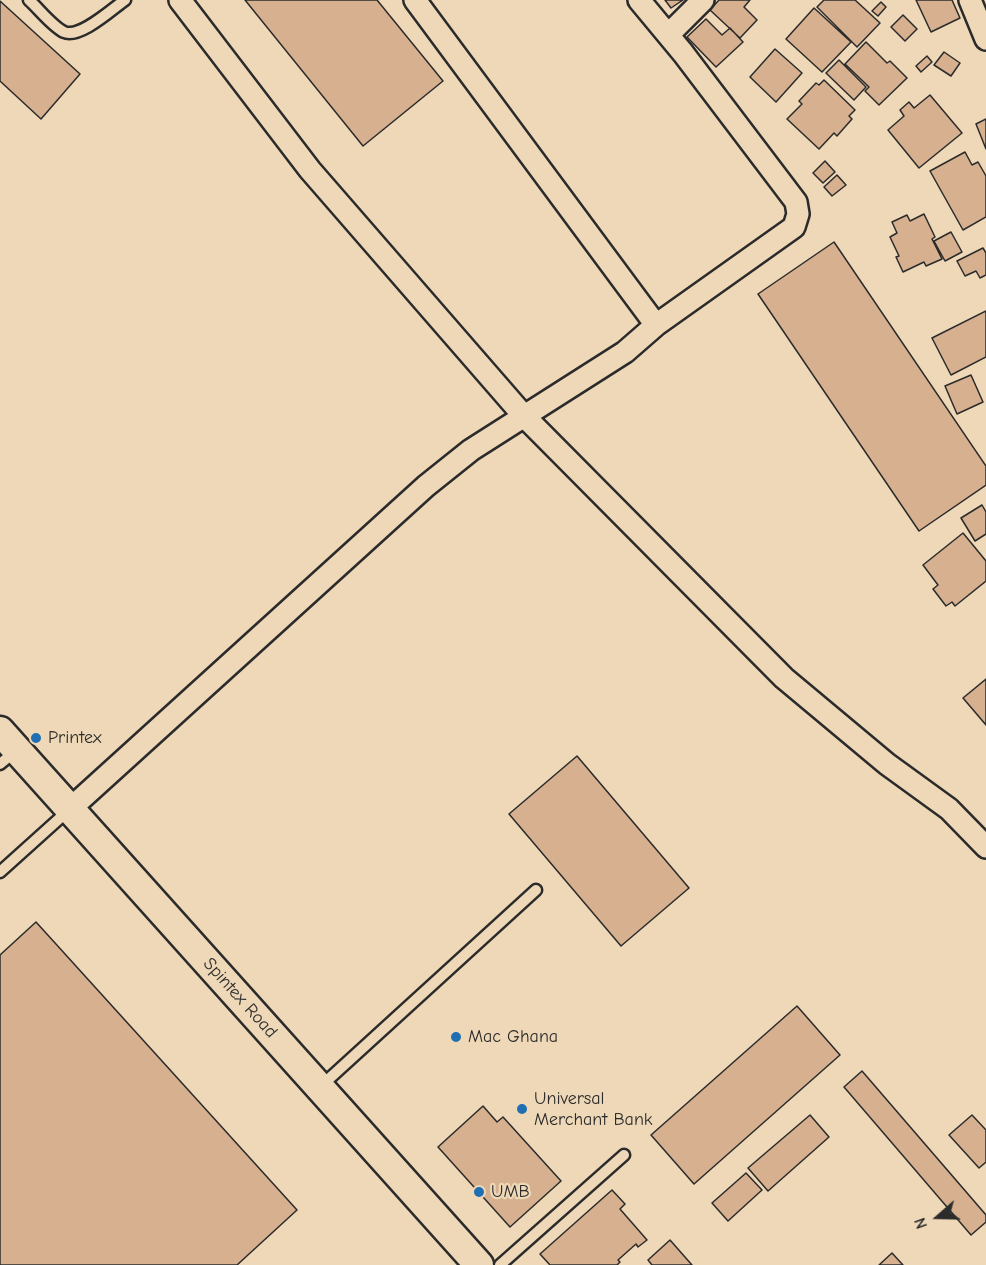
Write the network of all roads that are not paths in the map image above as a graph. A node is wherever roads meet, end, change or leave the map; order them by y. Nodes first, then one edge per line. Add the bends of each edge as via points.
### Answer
1 (29, 0) edge
2 (125, 0) edge
3 (180, 0) edge
4 (415, 0) edge
5 (639, 0) edge
6 (703, 0) edge
7 (970, 0) edge
8 (669, 35) junction
9 (986, 39) edge
10 (656, 325) junction
11 (523, 415) junction
12 (6, 748) edge
13 (70, 809) junction
14 (986, 847) edge
15 (0, 872) edge
16 (536, 890) dead end
17 (320, 1087) junction
18 (624, 1155) dead end
19 (479, 1265) edge
20 (500, 1265) edge

1 - 2 lane via 63,31 72,34
3 - 11 street via 310,170
4 - 10 street
5 - 8 street
6 - 8 street
7 - 9 street
8 - 10 street via 796,202 798,214 794,227
10 - 11 street via 625,352
11 - 13 street via 426,486
11 - 14 street via 784,678 887,764 949,809
12 - 13 main road, Spintex Road
13 - 15 lane
13 - 17 main road, Spintex Road
16 - 17 lane
17 - 19 main road, Spintex Road
18 - 20 lane

